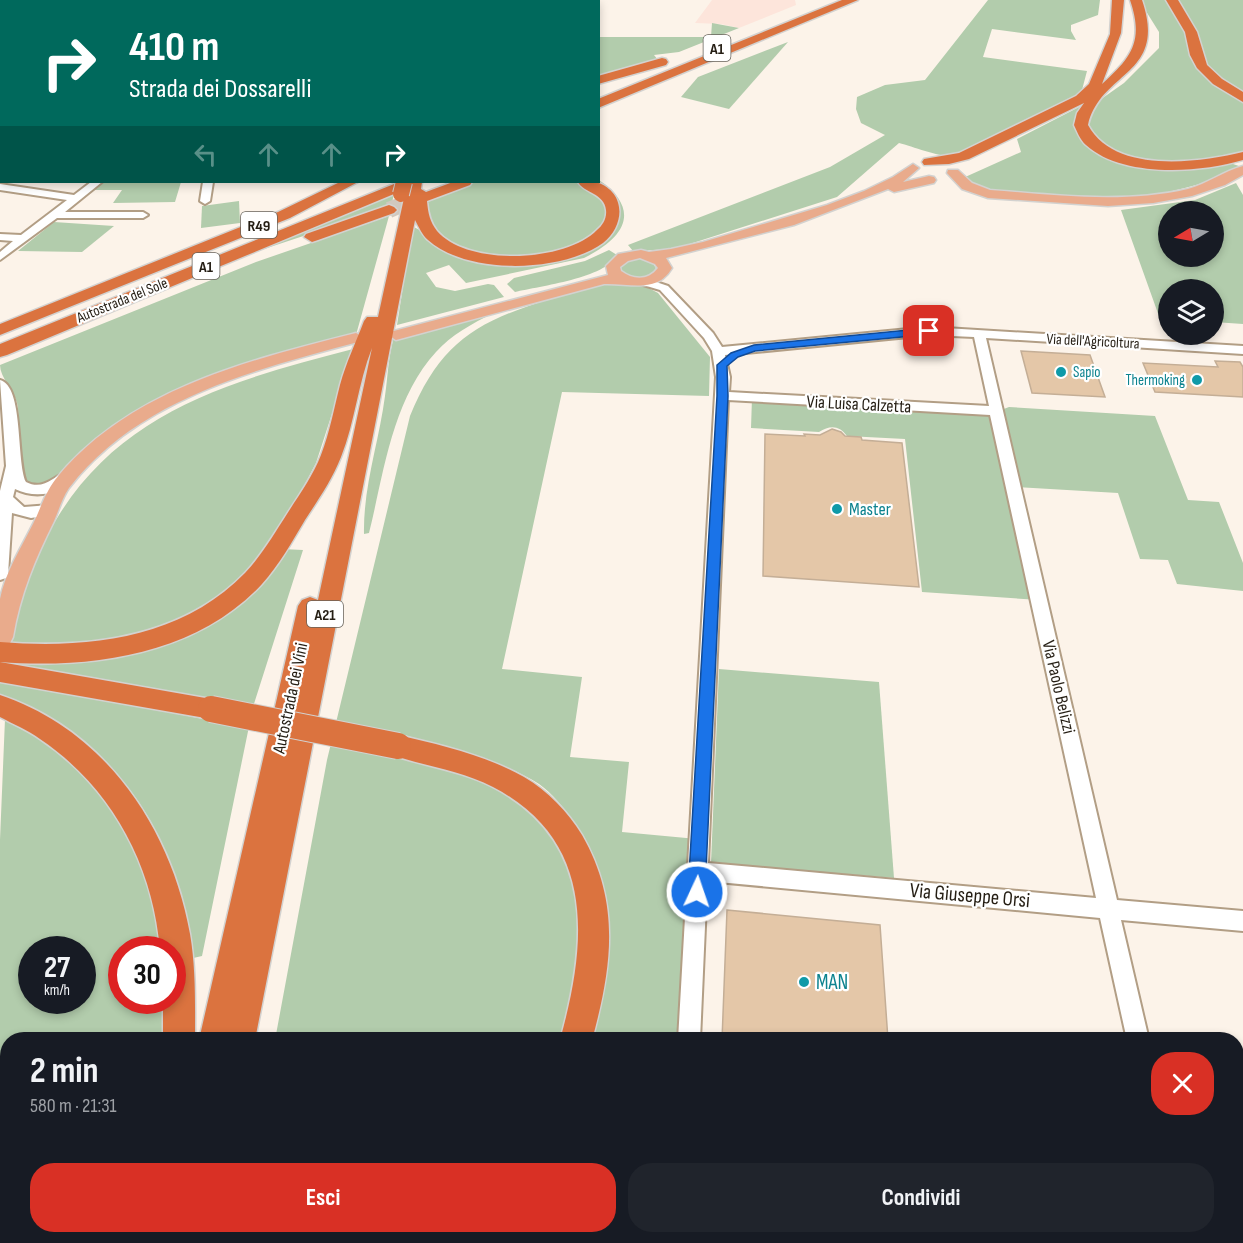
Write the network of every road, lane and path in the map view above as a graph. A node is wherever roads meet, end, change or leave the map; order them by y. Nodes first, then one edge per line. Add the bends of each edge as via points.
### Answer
1 (835, 0) edge
2 (852, 0) edge
3 (1110, 0) edge
4 (1118, 0) edge
5 (1128, 0) edge
6 (1136, 0) edge
7 (1172, 0) edge
8 (866, 2) dead end
9 (823, 12) junction
10 (1117, 15) junction
11 (1142, 34) junction
12 (600, 80) edge
13 (600, 87) edge
14 (1106, 88) junction
15 (647, 93) junction
16 (600, 95) edge
17 (1243, 98) edge
18 (600, 103) edge
19 (600, 112) edge
20 (1243, 156) edge
21 (929, 162) junction
22 (913, 168) junction
23 (1243, 170) edge
24 (953, 173) junction
25 (932, 180) junction
26 (96, 183) edge
27 (208, 183) edge
28 (330, 183) edge
29 (349, 183) edge
30 (448, 183) edge
31 (457, 183) edge
32 (587, 183) edge
33 (0, 186) edge
34 (410, 189) edge
35 (978, 192) junction
36 (76, 198) junction
37 (205, 201) dead end
38 (54, 215) junction
39 (143, 215) dead end
40 (0, 237) edge
41 (24, 239) junction
42 (650, 256) junction
43 (0, 257) edge
44 (165, 263) junction
45 (617, 274) junction
46 (664, 277) junction
47 (373, 321) junction
48 (0, 330) edge
49 (397, 332) dead end
50 (979, 334) junction
51 (709, 336) junction
52 (0, 340) edge
53 (747, 349) junction
54 (1243, 350) edge
55 (0, 351) edge
56 (720, 358) junction
57 (0, 361) edge
58 (0, 384) edge
59 (723, 396) junction
60 (996, 411) junction
61 (14, 466) junction
62 (69, 476) junction
63 (6, 497) junction
64 (50, 510) junction
65 (0, 574) edge
66 (2, 628) edge
67 (0, 672) edge
68 (0, 705) edge
69 (698, 871) junction
70 (1108, 907) junction
71 (1243, 921) edge
72 (179, 1032) edge
73 (217, 1032) edge
74 (240, 1032) edge
75 (578, 1032) edge
76 (689, 1032) edge
77 (1136, 1032) edge

1 - 16 highway, A1
2 - 9 highway, A1
3 - 10 highway
4 - 10 highway
5 - 11 highway
6 - 11 highway
7 - 17 highway via 1188,27 1202,67
8 - 15 highway via 756,51
9 - 15 highway
9 - 18 highway, A1
10 - 21 highway via 1115,34 1095,85 1086,96 964,156
11 - 14 highway via 1140,49 1128,69
12 - 13 highway via 678,56
14 - 20 highway via 1085,110 1081,125 1088,138 1110,153 1143,163 1184,167
14 - 24 highway via 968,158
15 - 19 highway
21 - 22 main road
21 - 24 main road via 947,166
22 - 25 main road via 916,175
22 - 42 main road via 892,184 792,221 671,255
23 - 35 main road via 1200,190 1145,200 1082,201
24 - 25 main road via 949,178
24 - 35 main road
25 - 35 main road
25 - 46 main road via 907,183 794,225 681,260
26 - 36 street
27 - 37 street
28 - 44 highway via 277,213
29 - 44 highway, R49 via 284,215
30 - 34 highway, R49
31 - 34 highway
32 - 34 highway via 603,192 614,208 614,220 605,234 567,254 518,261 466,254 437,239 424,227
33 - 36 street
34 - 47 highway, Autostrada dei Vini / A21
34 - 52 highway, Autostrada del Sole / A1
34 - 55 highway, Autostrada del Sole / A1
34 - 57 highway, R49
34 - 74 highway, Autostrada dei Vini / A21
36 - 38 street
38 - 39 street
38 - 41 street
40 - 41 street
41 - 43 street
42 - 45 main road via 623,257 614,264
42 - 46 main road via 661,261
44 - 48 highway, R49
45 - 46 main road via 644,282
45 - 49 main road
46 - 51 street
47 - 66 highway via 352,376 339,433 327,464 274,554 248,584 188,626 133,646 74,654
47 - 73 highway, Autostrada dei Vini / A21
50 - 53 street, Via dell'Agricoltura via 929,331
50 - 54 street, Via dell'Agricoltura
50 - 60 street, Via Paolo Belizzi
51 - 53 street
51 - 56 street
53 - 56 street
56 - 59 street
58 - 61 street via 10,404
59 - 60 street, Via Luisa Calzetta
59 - 69 street
60 - 70 street, Via Paolo Belizzi
61 - 62 street via 20,485 33,490 53,487
61 - 63 street
61 - 64 street via 18,492 25,498 44,502
62 - 64 main road
62 - 64 main road via 114,434 182,395 265,363 355,342 237,379 167,410 111,447
63 - 64 street via 19,512
63 - 65 street
64 - 66 main road via 20,569
67 - 75 highway, bridge via 398,746 470,766 513,784 545,809 573,844 593,894 593,974
68 - 72 highway via 43,726 92,762 139,826 158,870 175,941
69 - 70 street, Via Giuseppe Orsi
69 - 76 street
70 - 71 street, Via Giuseppe Orsi
70 - 77 street, Via Paolo Belizzi

